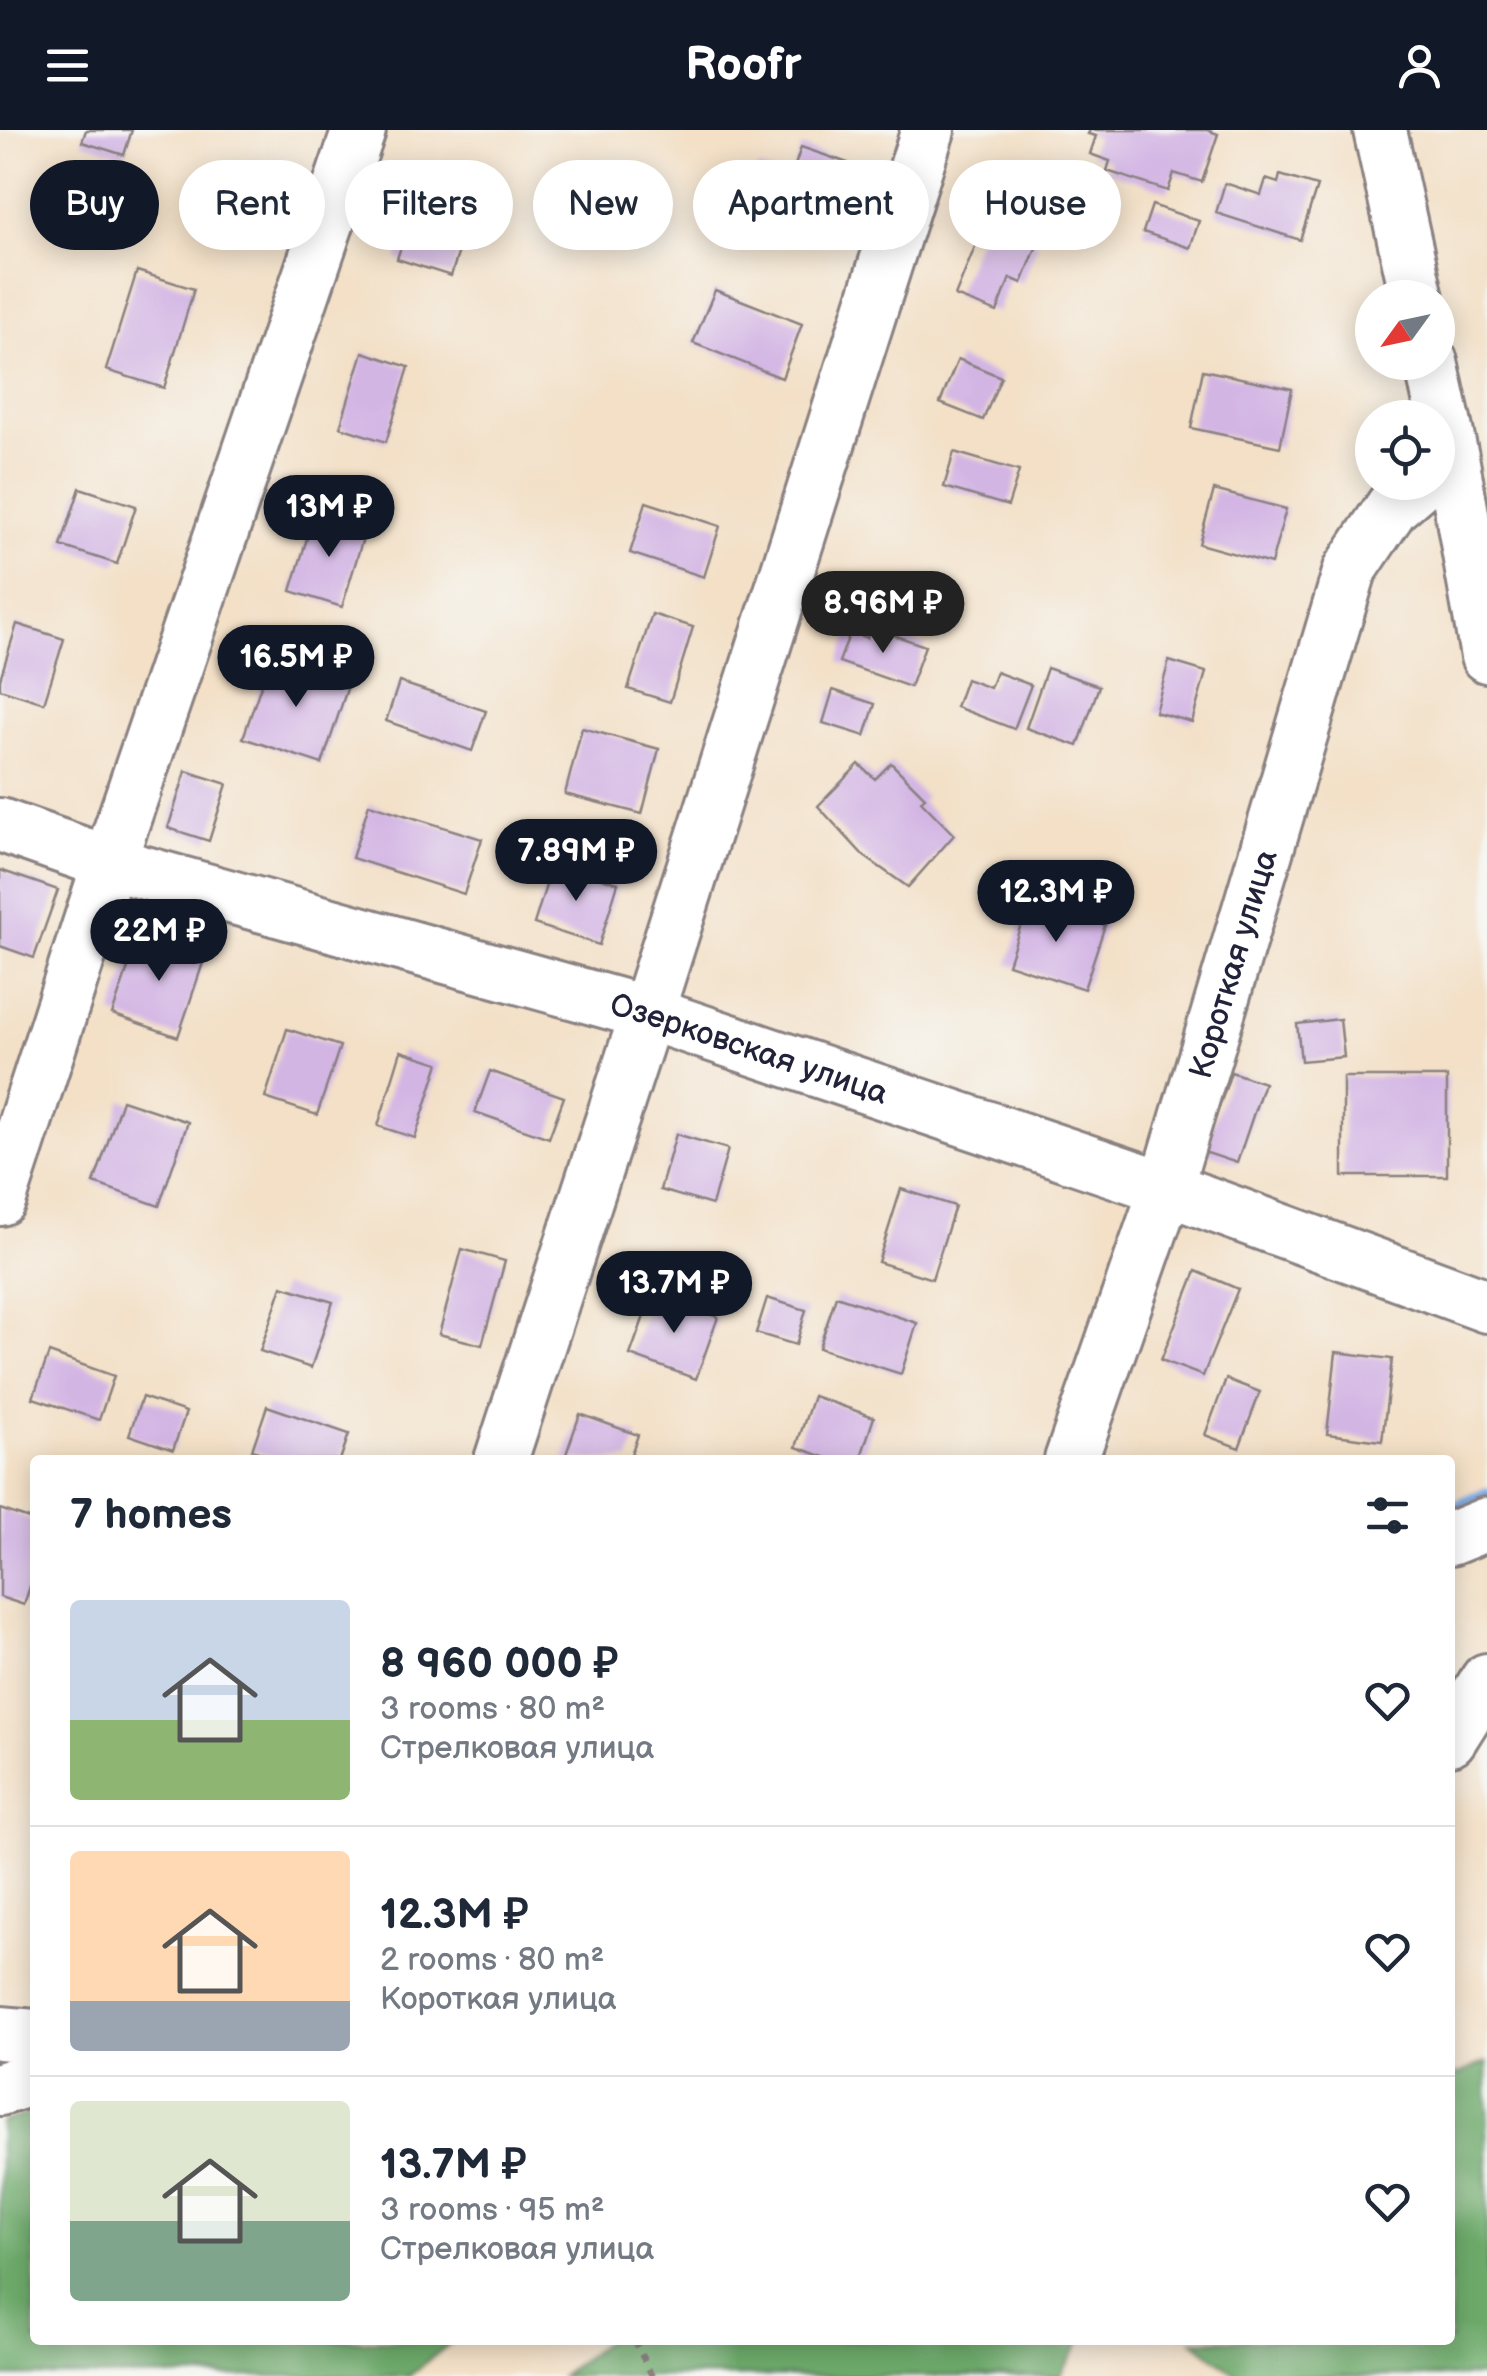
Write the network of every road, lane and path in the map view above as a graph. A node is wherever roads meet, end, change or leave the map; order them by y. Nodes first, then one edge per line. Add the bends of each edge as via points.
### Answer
1 (359, 130) edge
2 (928, 130) edge
3 (1380, 130) edge
4 (1413, 280) edge
5 (1400, 500) edge
6 (1445, 500) edge
7 (1487, 656) edge
8 (0, 825) edge
9 (109, 863) junction
10 (647, 1013) junction
11 (1166, 1188) junction
12 (0, 1199) edge
13 (1487, 1306) edge
14 (503, 1455) edge
15 (1074, 1455) edge
16 (1487, 1524) edge
17 (1455, 1537) edge
18 (1487, 1680) edge
19 (1455, 1731) edge
20 (0, 2033) edge
21 (30, 2036) edge
22 (30, 2080) edge
23 (0, 2089) edge
24 (636, 2345) edge
25 (652, 2376) edge

1 - 9 street
2 - 10 street
3 - 4 street
5 - 11 street, Короткая улица via 1350,570
6 - 7 street
8 - 9 street, Озерковская улица
9 - 10 street, Озерковская улица
9 - 12 street
10 - 11 street, Озерковская улица
10 - 14 street
11 - 13 street, Озерковская улица
11 - 15 street, Короткая улица
16 - 17 street
18 - 19 street
20 - 21 street
22 - 23 street
24 - 25 path

